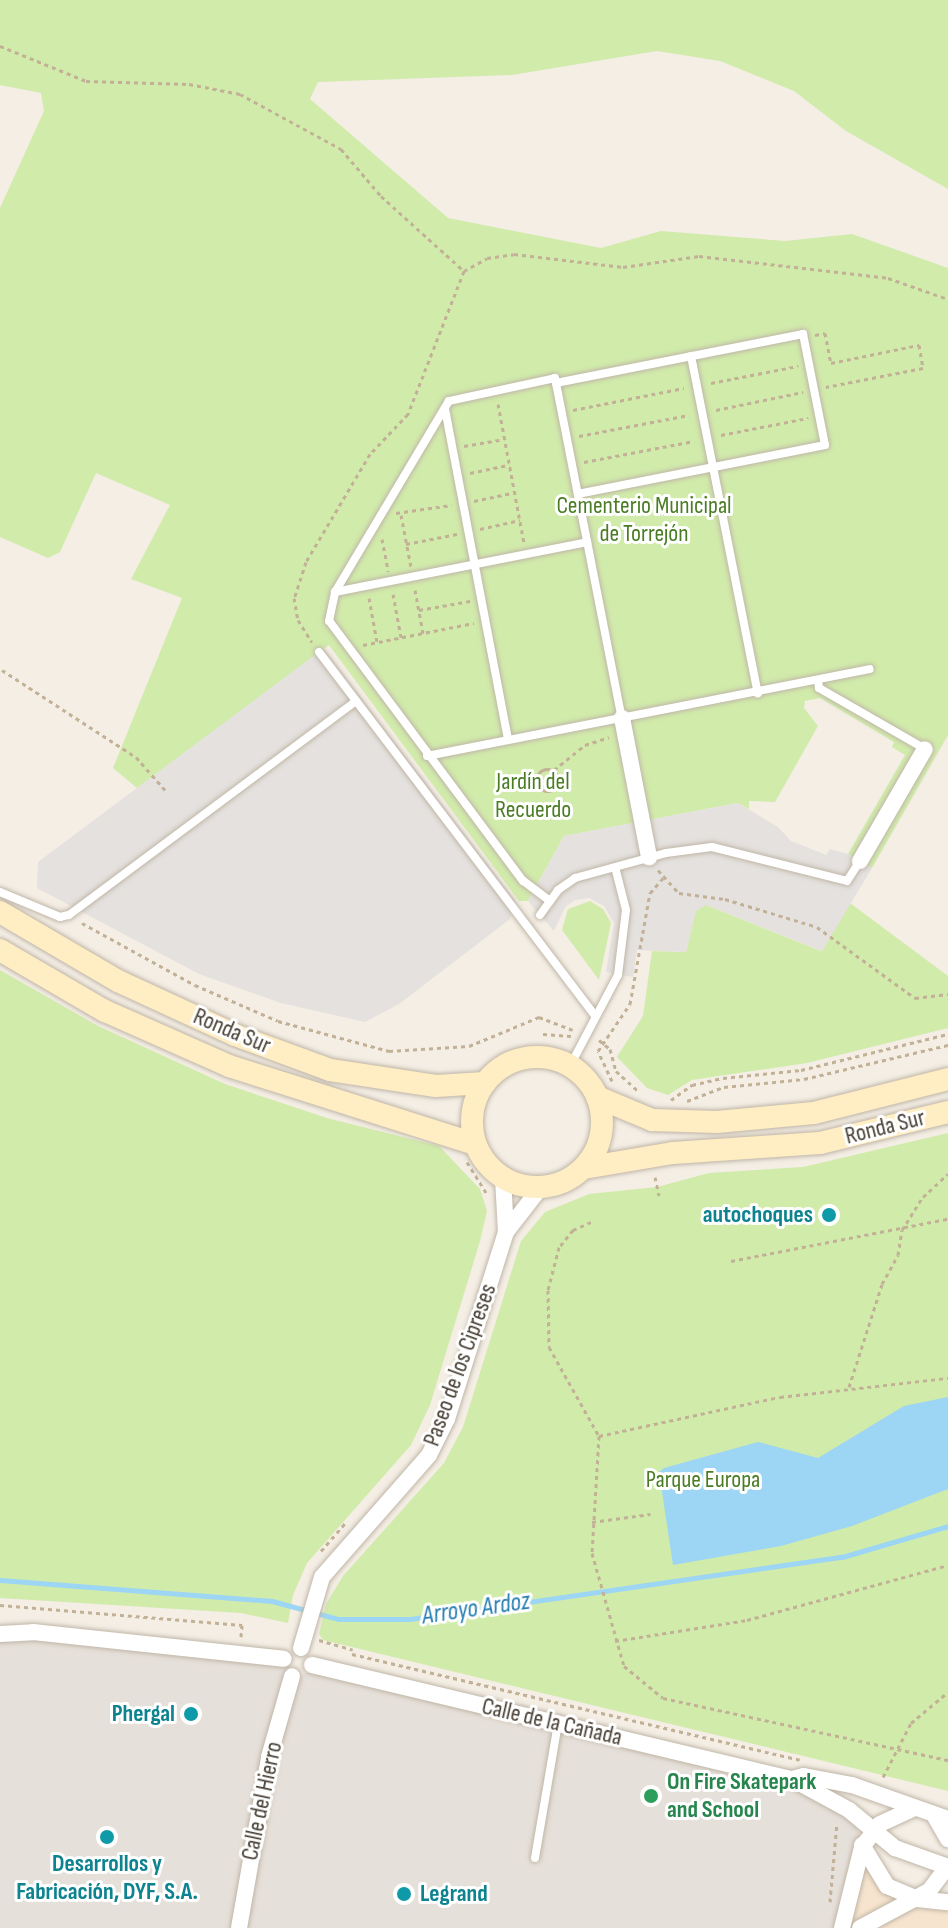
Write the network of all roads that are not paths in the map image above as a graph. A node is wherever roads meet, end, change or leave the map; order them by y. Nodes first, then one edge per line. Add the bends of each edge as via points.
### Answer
1 (691, 356) junction
2 (556, 383) junction
3 (444, 408) junction
4 (712, 467) junction
5 (578, 494) junction
6 (587, 542) junction
7 (475, 565) junction
8 (335, 592) junction
9 (319, 652) road end
10 (870, 669) dead end
11 (818, 680) junction
12 (758, 693) junction
13 (356, 701) junction
14 (623, 726) junction
15 (508, 739) junction
16 (925, 749) joint
17 (427, 756) junction
18 (649, 857) junction
19 (860, 861) joint
20 (615, 867) junction
21 (0, 892) edge
22 (550, 901) junction
23 (0, 912) edge
24 (540, 915) dead end
25 (0, 950) edge
26 (595, 1016) junction
27 (570, 1066) junction
28 (948, 1079) edge
29 (485, 1083) junction
30 (597, 1097) junction
31 (948, 1112) edge
32 (471, 1153) junction
33 (584, 1168) junction
34 (503, 1178) junction
35 (541, 1187) junction
36 (506, 1232) junction
37 (0, 1634) edge
38 (301, 1648) junction
39 (284, 1659) junction
40 (312, 1665) junction
41 (292, 1676) junction
42 (558, 1723) junction
43 (792, 1779) junction
44 (914, 1808) junction
45 (840, 1812) junction
46 (941, 1817) edge
47 (872, 1832) junction
48 (948, 1839) edge
49 (862, 1847) junction
50 (535, 1858) dead end
51 (948, 1867) edge
52 (917, 1899) junction
53 (948, 1902) edge
54 (239, 1928) edge
55 (842, 1928) edge
56 (860, 1928) edge

1 - 2 lane
1 - 4 lane
1 - 4 lane via 804,337 825,445
2 - 3 lane via 555,378 459,396
2 - 5 lane
3 - 7 lane
3 - 8 lane
4 - 5 lane
4 - 12 lane
5 - 6 lane
6 - 7 lane
6 - 14 lane
7 - 8 lane
7 - 15 lane
8 - 17 lane via 329,621
9 - 13 lane
10 - 11 lane
11 - 12 lane
11 - 16 lane via 819,688
12 - 14 lane
13 - 21 lane via 69,915 60,917
13 - 26 lane
14 - 15 lane
14 - 18 street
15 - 17 lane
16 - 19 street
17 - 22 lane via 523,881
18 - 19 lane via 712,847 847,881
18 - 20 lane
20 - 22 lane via 575,878
20 - 26 lane via 626,933 611,997
22 - 24 lane
23 - 29 main road, Ronda Sur via 118,981 235,1035 330,1070 436,1086
25 - 32 main road, Ronda Sur via 105,1011 229,1066
26 - 27 lane
27 - 29 main road via 533,1057 515,1060
27 - 30 main road, Ronda Sur
28 - 30 main road, Ronda Sur via 814,1113 717,1122 652,1120
29 - 32 main road via 475,1102
30 - 33 main road via 602,1122 597,1146
31 - 33 main road, Ronda Sur via 820,1143 660,1154
32 - 34 main road
33 - 35 main road, Ronda Sur via 564,1182
34 - 35 main road
34 - 36 street, Paseo de los Cipreses
35 - 36 street, Paseo de los Cipreses
36 - 38 street, Paseo de los Cipreses via 447,1419 429,1455 334,1559 311,1604 311,1630
37 - 39 street via 33,1632
38 - 39 street
38 - 40 street
39 - 41 street
40 - 41 street via 304,1675
40 - 42 street, Calle de la Cañada
41 - 54 street, Calle del Hierro via 269,1757
42 - 43 street, Calle de la Cañada
42 - 50 lane
43 - 44 street via 804,1776 852,1785
43 - 45 street
44 - 46 street
44 - 47 street via 893,1815
45 - 47 street
45 - 49 street
46 - 48 street
47 - 49 street
47 - 51 street via 922,1861
49 - 52 street via 877,1877
49 - 55 street
51 - 52 street
52 - 53 street
52 - 56 street

